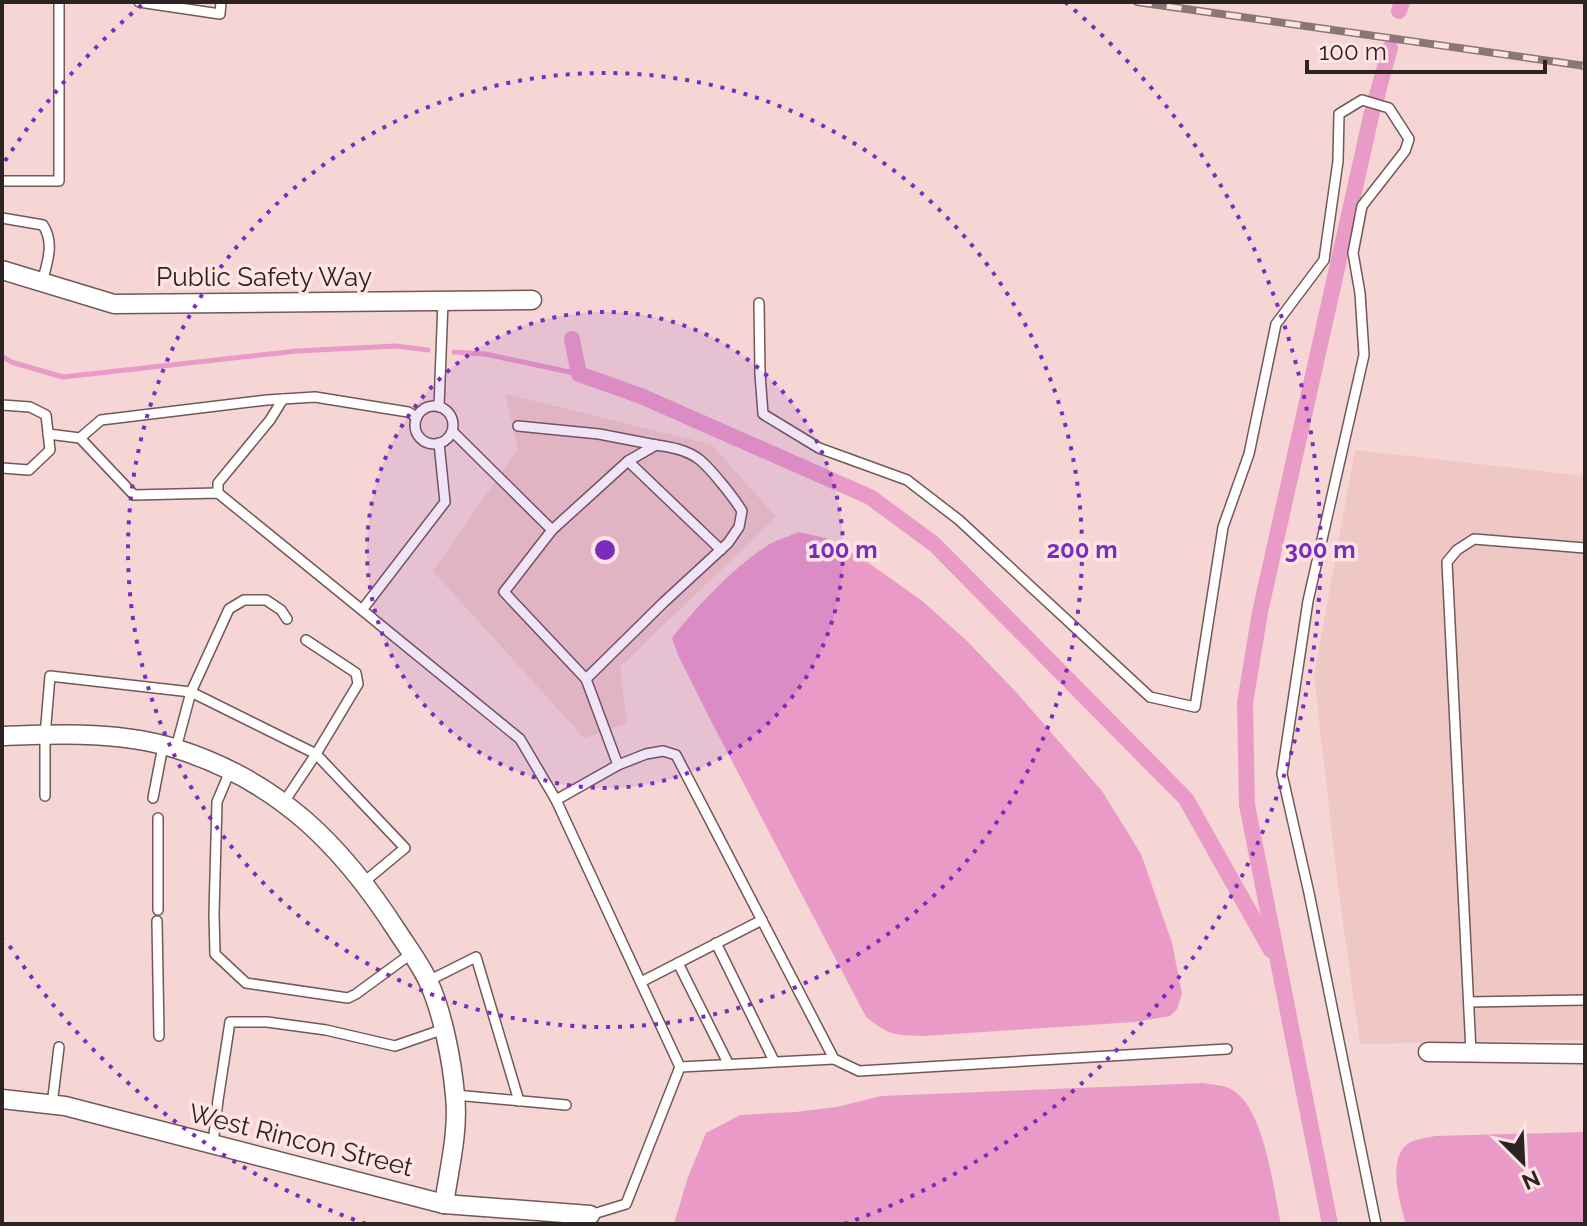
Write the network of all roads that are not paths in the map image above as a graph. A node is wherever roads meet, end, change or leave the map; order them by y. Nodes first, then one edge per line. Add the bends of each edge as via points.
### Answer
1 (59, 2) edge
2 (139, 2) edge
3 (221, 2) edge
4 (2, 181) edge
5 (2, 218) edge
6 (2, 270) edge
7 (42, 283) junction
8 (532, 300) dead end
9 (443, 301) junction
10 (759, 303) dead end
11 (283, 399) junction
12 (2, 405) edge
13 (439, 407) junction
14 (417, 417) junction
15 (518, 426) dead end
16 (452, 431) junction
17 (48, 434) junction
18 (80, 438) junction
19 (439, 443) junction
20 (656, 445) junction
21 (628, 461) junction
22 (2, 468) edge
23 (218, 493) junction
24 (552, 530) junction
25 (1585, 548) edge
26 (721, 550) junction
27 (362, 610) junction
28 (287, 619) dead end
29 (306, 640) dead end
30 (586, 679) junction
31 (191, 692) junction
32 (2, 736) edge
33 (45, 736) junction
34 (170, 747) junction
35 (316, 754) junction
36 (618, 765) junction
37 (230, 771) junction
38 (45, 796) dead end
39 (153, 798) dead end
40 (556, 800) junction
41 (284, 802) junction
42 (158, 818) dead end
43 (364, 882) junction
44 (762, 920) junction
45 (716, 943) junction
46 (412, 953) junction
47 (678, 963) junction
48 (428, 981) junction
49 (641, 982) junction
50 (1585, 1000) edge
51 (1469, 1002) junction
52 (444, 1029) junction
53 (159, 1036) dead end
54 (59, 1047) dead end
55 (1227, 1049) dead end
56 (1428, 1052) dead end
57 (1471, 1052) junction
58 (1585, 1054) edge
59 (834, 1059) junction
60 (774, 1061) junction
61 (728, 1063) junction
62 (680, 1067) junction
63 (455, 1095) junction
64 (2, 1099) edge
65 (519, 1101) junction
66 (52, 1105) junction
67 (566, 1105) dead end
68 (213, 1144) junction
69 (444, 1204) junction
70 (590, 1215) joint
71 (1376, 1224) edge

1 - 4 lane via 59,181
2 - 3 lane via 220,14
5 - 7 lane via 43,225 49,234
6 - 7 street, Public Safety Way
7 - 9 street, Public Safety Way via 114,304
8 - 9 street, Public Safety Way
9 - 13 lane
10 - 71 lane via 763,414 819,448 907,480 959,520 1150,697 1195,707 1223,527 1249,454 1276,324 1324,260 1339,114 1362,100 1389,108 1409,139 1362,206 1353,253 1364,355 1308,601 1282,774
11 - 14 lane via 315,397
11 - 18 lane via 101,420
11 - 23 lane via 218,483
12 - 17 lane via 30,407 46,415
13 - 14 lane via 426,408
13 - 16 lane via 449,413
14 - 19 lane via 422,439
15 - 20 lane
16 - 19 lane
16 - 24 lane
17 - 18 lane
17 - 22 lane via 50,450 29,470
18 - 23 lane via 134,495
19 - 27 lane via 445,502
20 - 21 lane
20 - 26 lane via 699,459 742,511 739,527
21 - 24 lane
21 - 26 lane
23 - 27 lane
24 - 30 lane via 504,592
25 - 51 lane via 1474,539 1447,562
26 - 30 lane
27 - 40 lane via 520,739
28 - 31 lane via 266,600 244,600 229,609
29 - 35 lane via 356,673 358,684
30 - 36 lane
31 - 33 lane via 50,676
31 - 34 lane
31 - 35 lane
32 - 33 street
33 - 34 street via 101,736
33 - 38 lane
34 - 37 street
34 - 39 lane
35 - 41 lane
35 - 43 lane via 405,848
36 - 40 lane
36 - 44 lane via 663,751 676,755
37 - 41 street
37 - 46 lane via 217,802 215,954 246,983 348,998
40 - 49 lane
41 - 43 street
42 - 53 lane
43 - 46 street
44 - 45 lane
44 - 59 lane
45 - 47 lane
45 - 60 lane
46 - 48 street
47 - 49 lane
47 - 61 lane
48 - 52 street
48 - 65 lane via 476,957
49 - 62 lane
50 - 51 lane
51 - 57 lane
52 - 63 street
52 - 68 lane via 395,1046 326,1030 230,1022
54 - 66 lane
55 - 59 lane via 859,1071
56 - 57 street
57 - 58 street
59 - 60 lane
60 - 61 lane
61 - 62 lane
62 - 70 lane via 626,1204
63 - 65 lane
63 - 69 street
64 - 66 street, West Rincon Street
65 - 67 lane
66 - 68 street, West Rincon Street
68 - 69 street, West Rincon Street
69 - 70 street, West Rincon Street

